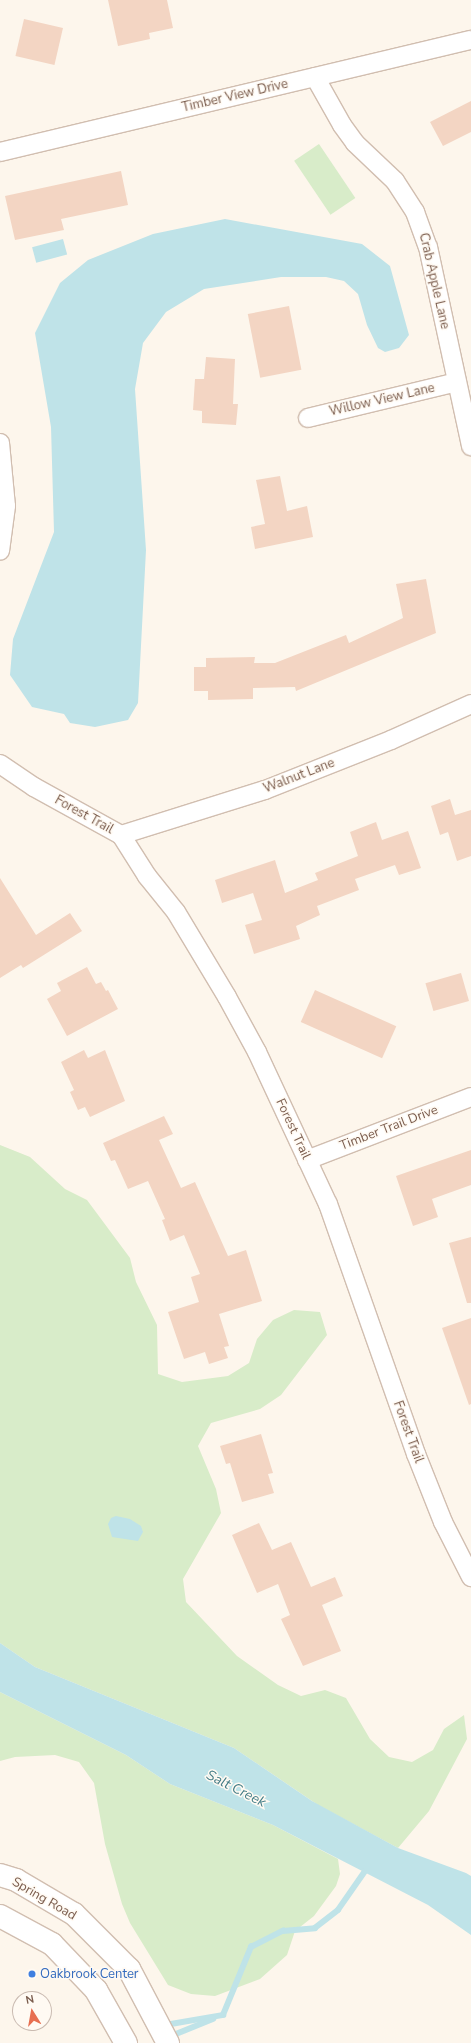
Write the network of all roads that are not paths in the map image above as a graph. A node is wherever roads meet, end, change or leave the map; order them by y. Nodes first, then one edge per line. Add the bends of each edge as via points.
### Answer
1 (471, 40) edge
2 (316, 77) junction
3 (0, 152) edge
4 (457, 382) junction
5 (308, 418) dead end
6 (0, 443) edge
7 (471, 446) edge
8 (0, 551) edge
9 (471, 704) edge
10 (0, 764) edge
11 (121, 835) junction
12 (471, 1097) edge
13 (308, 1160) junction
14 (471, 1576) edge
15 (0, 1875) edge
16 (0, 1916) edge
17 (126, 2043) edge
18 (168, 2043) edge

1 - 2 street, Timber View Drive
2 - 3 street, Timber View Drive
2 - 4 street, Crab Apple Lane via 342,125 356,143 395,181 415,212 428,247
4 - 5 street, Willow View Lane
4 - 7 street, Crab Apple Lane
6 - 8 street via 6,506
9 - 11 street, Walnut Lane via 391,740 265,790
10 - 11 street, Forest Trail via 34,787
11 - 13 street, Forest Trail via 147,876 176,912 228,997
12 - 13 street, Timber Trail Drive
13 - 14 street, Forest Trail via 328,1204 416,1454 444,1522
15 - 18 street, Spring Road via 16,1880 74,1914 128,1969
16 - 17 street via 52,1944 96,1990

